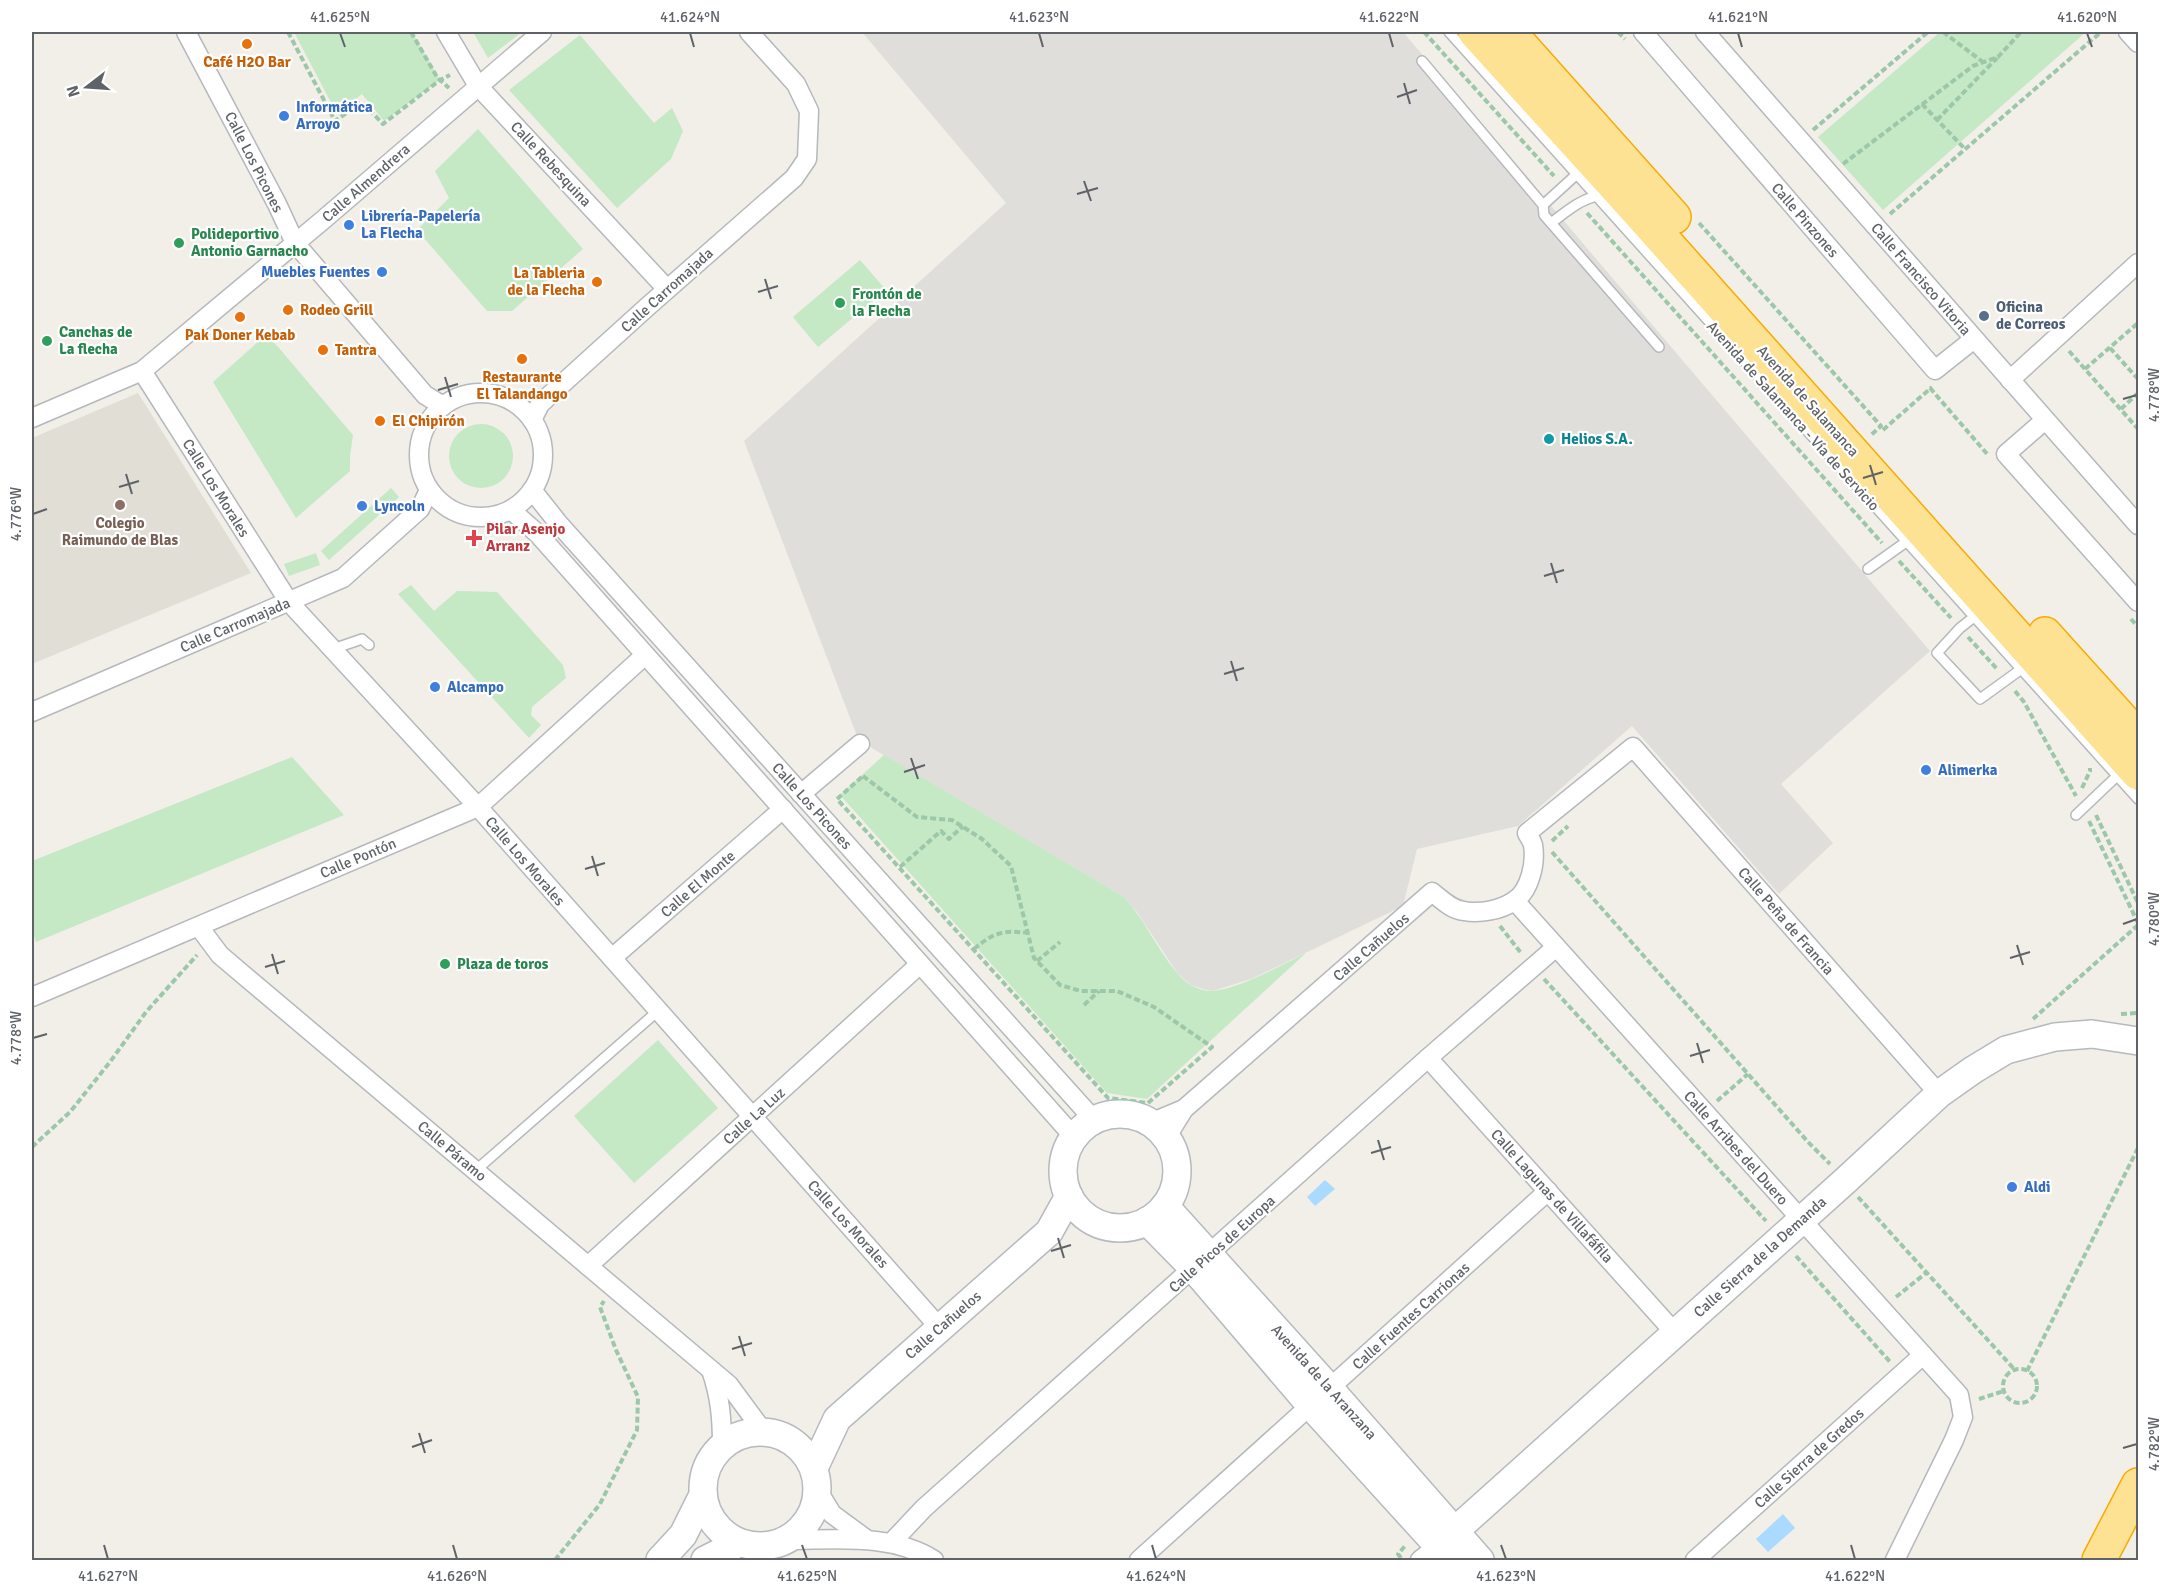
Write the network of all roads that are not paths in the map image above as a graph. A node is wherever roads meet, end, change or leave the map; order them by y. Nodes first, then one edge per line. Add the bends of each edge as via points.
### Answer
1 (186, 32) edge
2 (446, 32) edge
3 (542, 32) edge
4 (749, 32) edge
5 (1449, 32) edge
6 (1475, 32) edge
7 (1509, 32) edge
8 (1643, 32) edge
9 (1705, 32) edge
10 (2128, 32) edge
11 (2139, 43) edge
12 (1422, 61) dead end
13 (478, 86) junction
14 (1577, 174) junction
15 (1597, 196) junction
16 (1543, 205) junction
17 (1551, 223) junction
18 (296, 243) junction
19 (2139, 263) edge
20 (667, 289) junction
21 (1974, 339) junction
22 (1659, 347) dead end
23 (142, 371) junction
24 (2010, 380) junction
25 (438, 411) junction
26 (531, 411) junction
27 (32, 418) edge
28 (2045, 420) junction
29 (532, 490) junction
30 (435, 497) junction
31 (511, 510) junction
32 (2139, 525) edge
33 (1906, 542) junction
34 (1868, 569) dead end
35 (289, 602) junction
36 (2139, 602) edge
37 (1974, 617) junction
38 (369, 645) dead end
39 (333, 649) junction
40 (644, 656) junction
41 (2020, 670) junction
42 (32, 712) edge
43 (2139, 737) edge
44 (860, 744) dead end
45 (2128, 775) edge
46 (801, 794) junction
47 (2139, 799) edge
48 (478, 807) junction
49 (783, 809) junction
50 (2079, 812) road end
51 (1515, 901) junction
52 (199, 927) junction
53 (1555, 948) junction
54 (612, 958) junction
55 (919, 965) junction
56 (32, 997) edge
57 (659, 1011) junction
58 (2139, 1041) edge
59 (1428, 1058) junction
60 (1939, 1094) junction
61 (753, 1117) junction
62 (1084, 1129) junction
63 (1158, 1130) junction
64 (475, 1171) junction
65 (1548, 1191) junction
66 (1077, 1206) junction
67 (1156, 1213) junction
68 (1791, 1228) junction
69 (1202, 1262) junction
70 (588, 1266) junction
71 (939, 1328) junction
72 (1675, 1333) junction
73 (1923, 1354) junction
74 (711, 1369) junction
75 (1321, 1398) junction
76 (837, 1419) junction
77 (774, 1433) junction
78 (722, 1445) junction
79 (816, 1479) junction
80 (2139, 1485) edge
81 (703, 1495) junction
82 (866, 1539) junction
83 (787, 1540) junction
84 (739, 1543) junction
85 (891, 1543) junction
86 (1441, 1549) edge
87 (660, 1560) edge
88 (705, 1560) edge
89 (934, 1560) edge
90 (1139, 1560) edge
91 (1480, 1560) edge
92 (1695, 1560) edge
93 (1895, 1560) edge
94 (2099, 1560) edge

1 - 18 street, Calle Los Picones
2 - 13 street, Calle Rebesquina
3 - 13 street, Calle Almendrera
4 - 20 street, Calle Carromajada via 796,84 808,111 807,159 794,178
5 - 14 lane, Avenida de Salamanca - Vía de Servicio
6 - 45 highway, Avenida de Salamanca via 1635,208
7 - 43 highway, Avenida de Salamanca
8 - 21 street, Calle Pinzones via 1935,370
9 - 21 street, Calle Francisco Vitoria
10 - 11 street
12 - 16 lane
13 - 18 street, Calle Almendrera
13 - 20 street, Calle Rebesquina
14 - 15 lane, Avenida de Salamanca - Vía de Servicio
14 - 16 lane
15 - 17 lane via 1578,203
15 - 33 lane, Avenida de Salamanca - Vía de Servicio
16 - 17 lane via 1544,215
17 - 22 lane
18 - 23 street, Calle Almendrera
18 - 25 street, Calle Los Picones
19 - 24 street
20 - 26 street, Calle Carromajada
21 - 24 street, Calle Francisco Vitoria
23 - 27 street, Calle Almendrera
23 - 35 street, Calle Los Morales
24 - 28 street, Calle Francisco Vitoria
25 - 26 street via 465,395 480,393 507,399
25 - 30 street via 420,441 419,454 420,467
26 - 29 street via 542,447 539,478
28 - 32 street, Calle Francisco Vitoria
28 - 36 street via 2006,454
29 - 31 street
29 - 46 street, Calle Los Picones
30 - 31 street via 468,517 483,518
30 - 35 street, Calle Carromajada via 342,578
31 - 40 street, Calle Los Picones via 538,534
33 - 34 lane
33 - 37 lane, Avenida de Salamanca - Vía de Servicio
35 - 39 street, Calle Los Morales
35 - 42 street, Calle Carromajada
37 - 41 lane, Avenida de Salamanca - Vía de Servicio
37 - 41 lane via 1937,653 1980,699
38 - 39 lane via 362,639
39 - 48 street, Calle Los Morales
40 - 48 street, Calle Pontón
40 - 49 street, Calle Los Picones
41 - 45 lane, Avenida de Salamanca - Vía de Servicio
44 - 46 street
45 - 47 lane, Avenida de Salamanca - Vía de Servicio
45 - 50 lane
46 - 62 street, Calle Los Picones
48 - 52 street, Calle Pontón
48 - 54 street, Calle Los Morales
49 - 54 street, Calle El Monte
49 - 55 street, Calle Los Picones
51 - 53 street, Calle Arribes del Duero
51 - 60 street, Calle Peña de Francia via 1526,887 1532,868 1533,844 1527,833 1633,747
51 - 63 street, Calle Cañuelos via 1486,912 1462,911 1432,892
52 - 56 street, Calle Pontón
52 - 64 street, Calle Páramo via 220,955
53 - 59 street, Calle Picos de Europa
53 - 68 street, Calle Arribes del Duero
54 - 57 street, Calle Los Morales
55 - 61 street, Calle La Luz
55 - 62 street, Calle Los Picones
57 - 61 street, Calle Los Morales
57 - 64 lane
58 - 60 street, Calle Sierra de la Demanda via 2092,1034 2006,1050
59 - 65 street, Calle Lagunas de Villafáfila
59 - 69 street, Calle Picos de Europa
60 - 68 street, Calle Sierra de la Demanda
61 - 70 street, Calle La Luz
61 - 71 street, Calle Los Morales
62 - 63 street via 1111,1114 1126,1114
62 - 66 street via 1067,1150 1063,1166 1063,1176
63 - 67 street via 1176,1159 1177,1174 1174,1189
64 - 70 street, Calle Páramo
65 - 72 street, Calle Lagunas de Villafáfila
65 - 75 street, Calle Fuentes Carrionas
66 - 67 street via 1105,1226 1121,1228 1134,1226
66 - 71 street, Calle Cañuelos
67 - 69 street, Avenida de la Aranzana
68 - 72 street, Calle Sierra de la Demanda
68 - 73 street, Calle Arribes del Duero via 1882,1309
69 - 75 street, Avenida de la Aranzana
69 - 85 street, Calle Picos de Europa via 924,1508
70 - 74 street, Calle Páramo
71 - 76 street, Calle Cañuelos
72 - 86 street, Calle Sierra de la Demanda
73 - 92 street, Calle Sierra de Gredos
73 - 93 street, Calle Arribes del Duero via 1960,1400 1963,1417
74 - 77 street, Calle Páramo
74 - 78 street via 722,1410
75 - 86 street, Avenida de la Aranzana
75 - 90 street, Calle Fuentes Carrionas
76 - 77 street, Calle Cañuelos
76 - 79 street, Calle Cañuelos
77 - 78 street via 741,1434
77 - 79 street via 802,1450
78 - 81 street via 710,1459
79 - 82 street via 832,1514
79 - 83 street via 816,1506 800,1531
80 - 94 highway
81 - 84 street via 709,1515 722,1532
81 - 87 street via 683,1535
82 - 83 street
82 - 85 street
83 - 84 street via 772,1546
84 - 88 street
85 - 89 street
86 - 91 street, Avenida de la Aranzana

